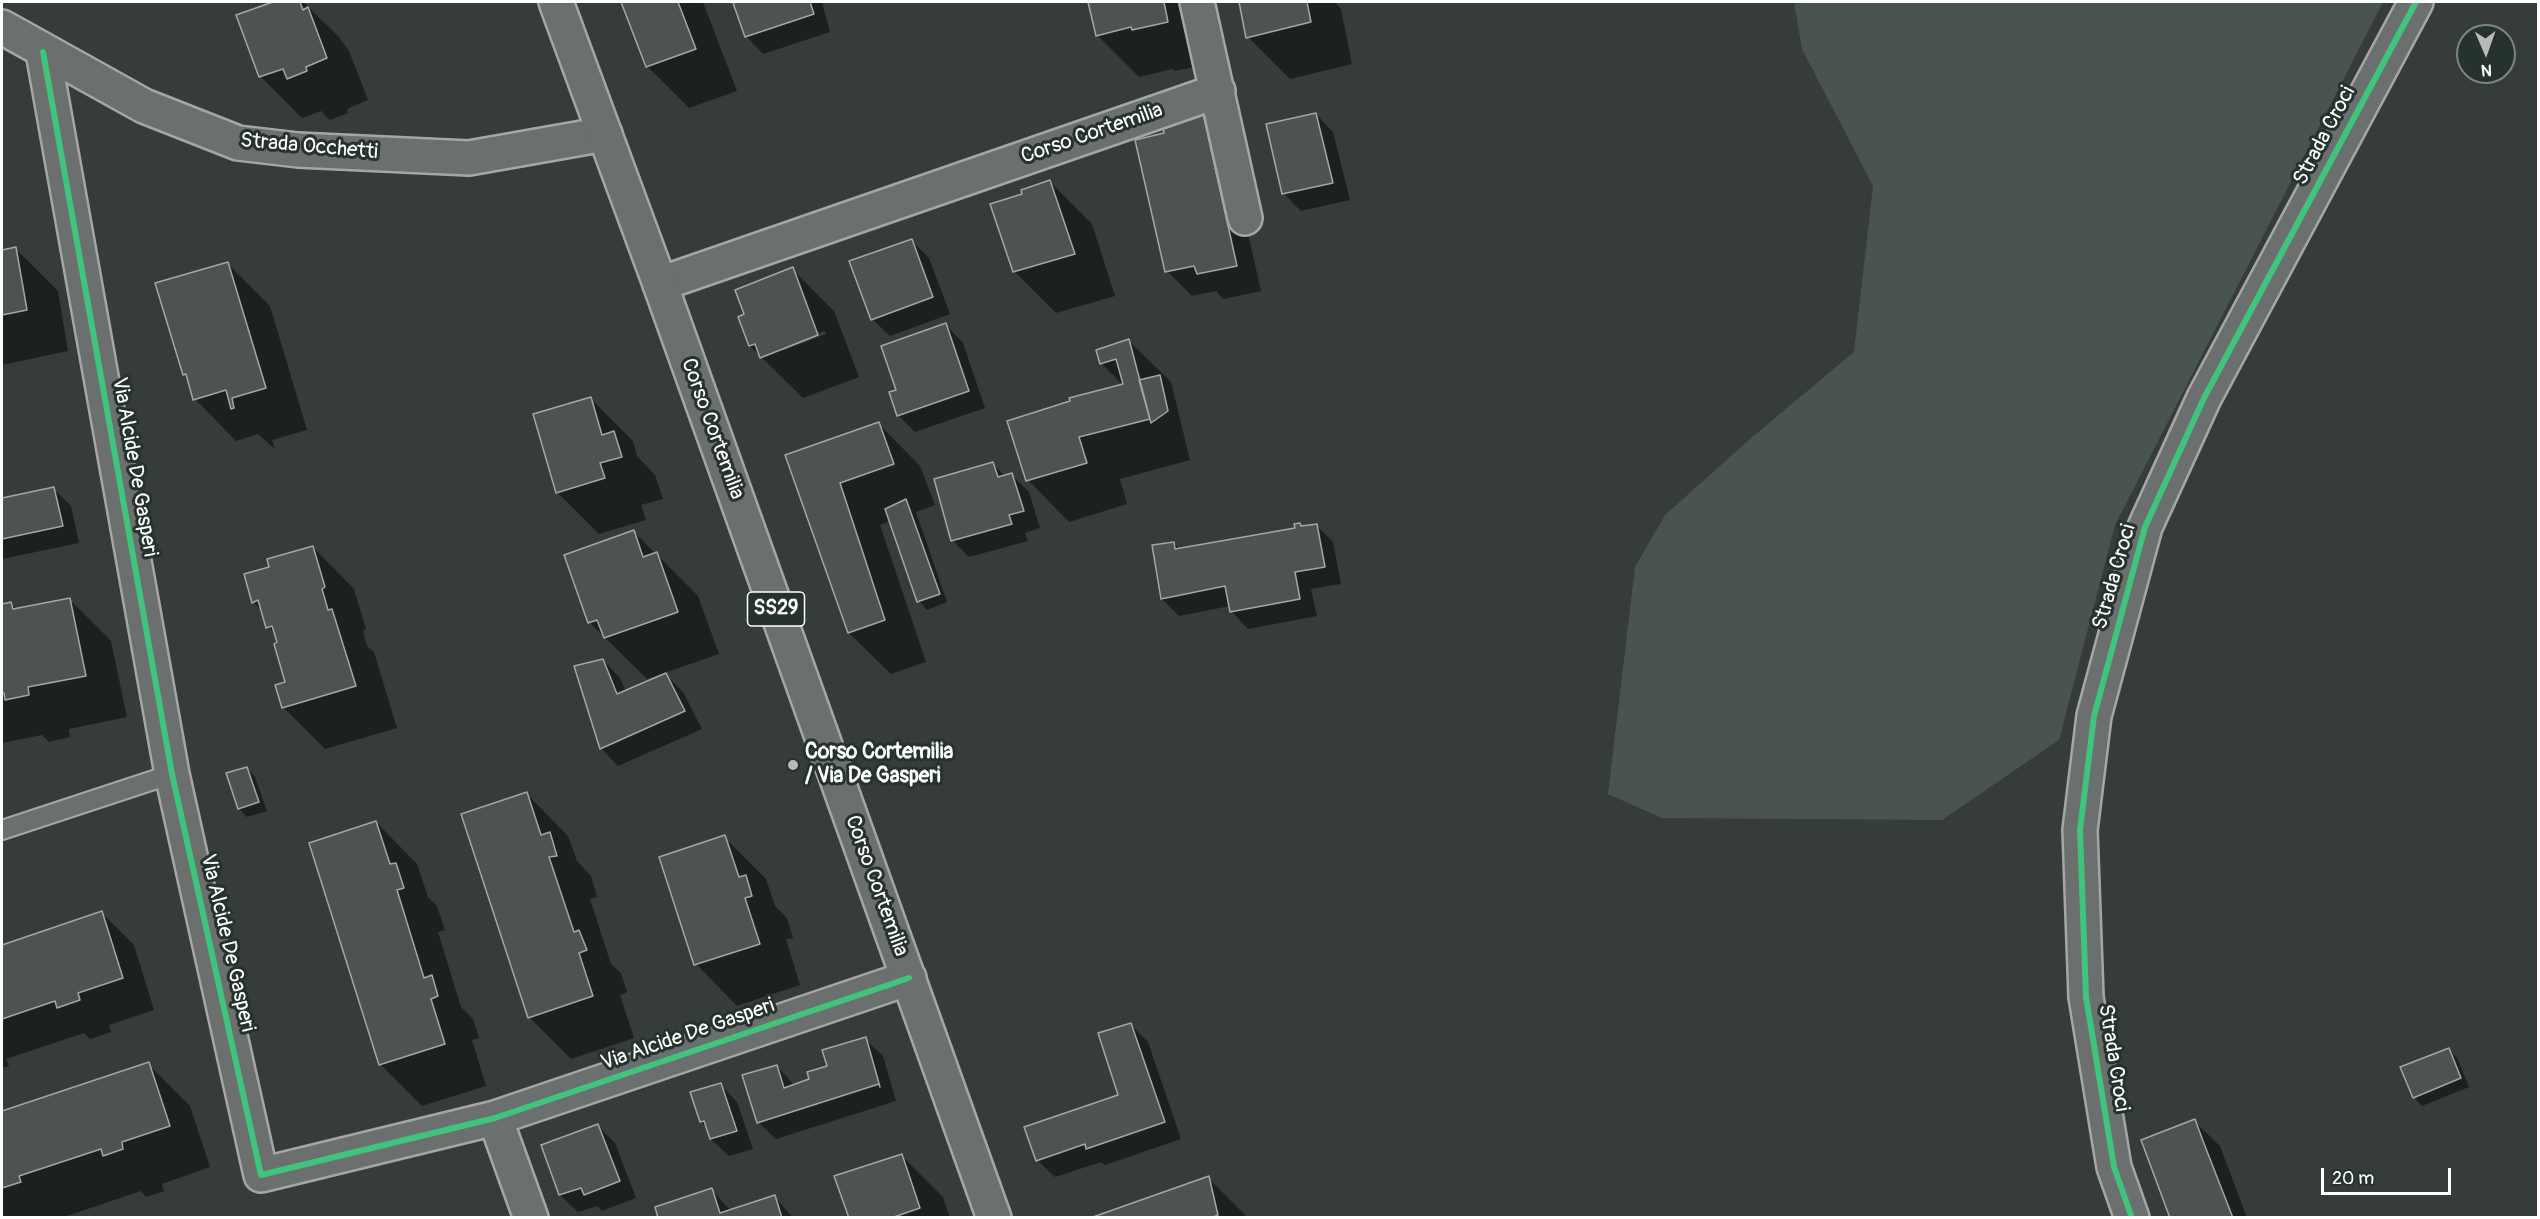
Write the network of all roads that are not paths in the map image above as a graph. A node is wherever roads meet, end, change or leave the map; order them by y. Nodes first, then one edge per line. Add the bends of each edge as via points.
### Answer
1 (556, 2) edge
2 (1197, 2) edge
3 (2416, 2) edge
4 (2, 27) edge
5 (43, 52) junction
6 (1218, 91) junction
7 (605, 134) junction
8 (1245, 218) dead end
9 (660, 284) junction
10 (172, 774) junction
11 (2, 830) edge
12 (909, 978) junction
13 (495, 1118) junction
14 (531, 1218) edge
15 (994, 1218) edge
16 (2132, 1218) edge

1 - 7 street, Corso Cortemilia / SS29
2 - 6 street
3 - 16 street, Strada Croci via 2204,398 2145,527 2094,716 2080,830 2086,997 2114,1167
4 - 5 street, Strada Occhetti
5 - 7 street, Strada Occhetti via 144,106 238,143 298,150 469,158
5 - 10 street, Via Alcide De Gasperi
6 - 8 street
6 - 9 street, Corso Cortemilia
7 - 9 street, Corso Cortemilia / SS29
9 - 12 street, Corso Cortemilia / SS29
10 - 11 lane
10 - 13 street, Via Alcide De Gasperi via 261,1175
12 - 13 street, Via Alcide De Gasperi
12 - 15 street, Corso Cortemilia / SS29
13 - 14 street

